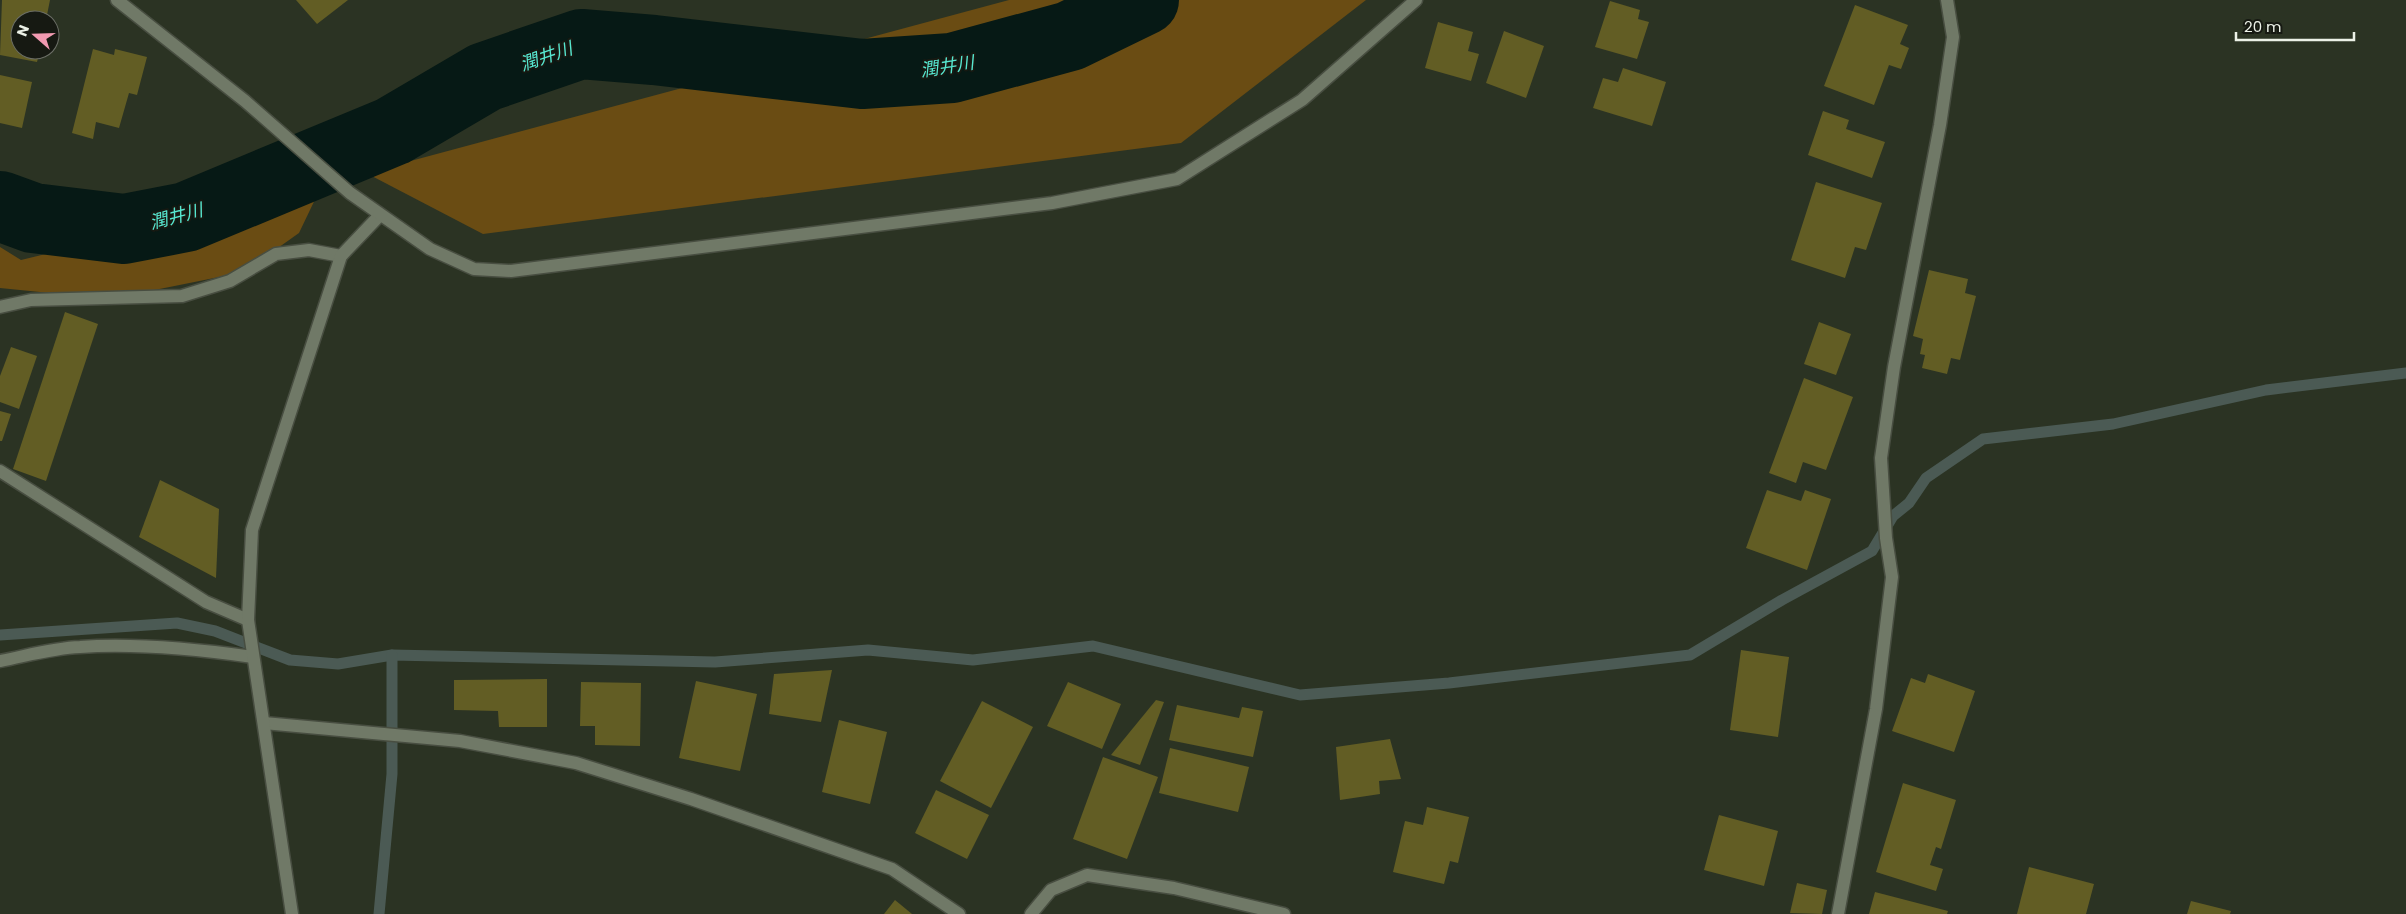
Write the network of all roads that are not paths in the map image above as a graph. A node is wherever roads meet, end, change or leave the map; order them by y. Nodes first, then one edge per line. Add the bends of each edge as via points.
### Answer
1 (117, 0) edge
2 (1416, 0) edge
3 (1946, 0) edge
4 (380, 215) junction
5 (341, 256) junction
6 (0, 307) edge
7 (0, 471) edge
8 (248, 620) junction
9 (253, 657) junction
10 (0, 661) edge
11 (264, 722) junction
12 (292, 914) edge
13 (959, 914) edge
14 (1031, 914) edge
15 (1284, 914) edge
16 (1838, 914) edge

1 - 4 street via 244,100 350,193
2 - 4 street via 1302,100 1177,179 1052,203 512,270 474,269 430,249
3 - 16 street via 1953,37 1940,125 1894,367 1881,458 1892,577 1878,699
4 - 5 street
5 - 6 street via 310,250 276,254 230,281 182,296 30,300
5 - 8 street via 252,530
7 - 8 street via 206,602
8 - 9 street
9 - 10 street via 205,650 78,646
9 - 11 street
11 - 12 street
11 - 13 street via 460,741 576,763 692,799 892,869
14 - 15 street via 1051,890 1087,875 1174,888

